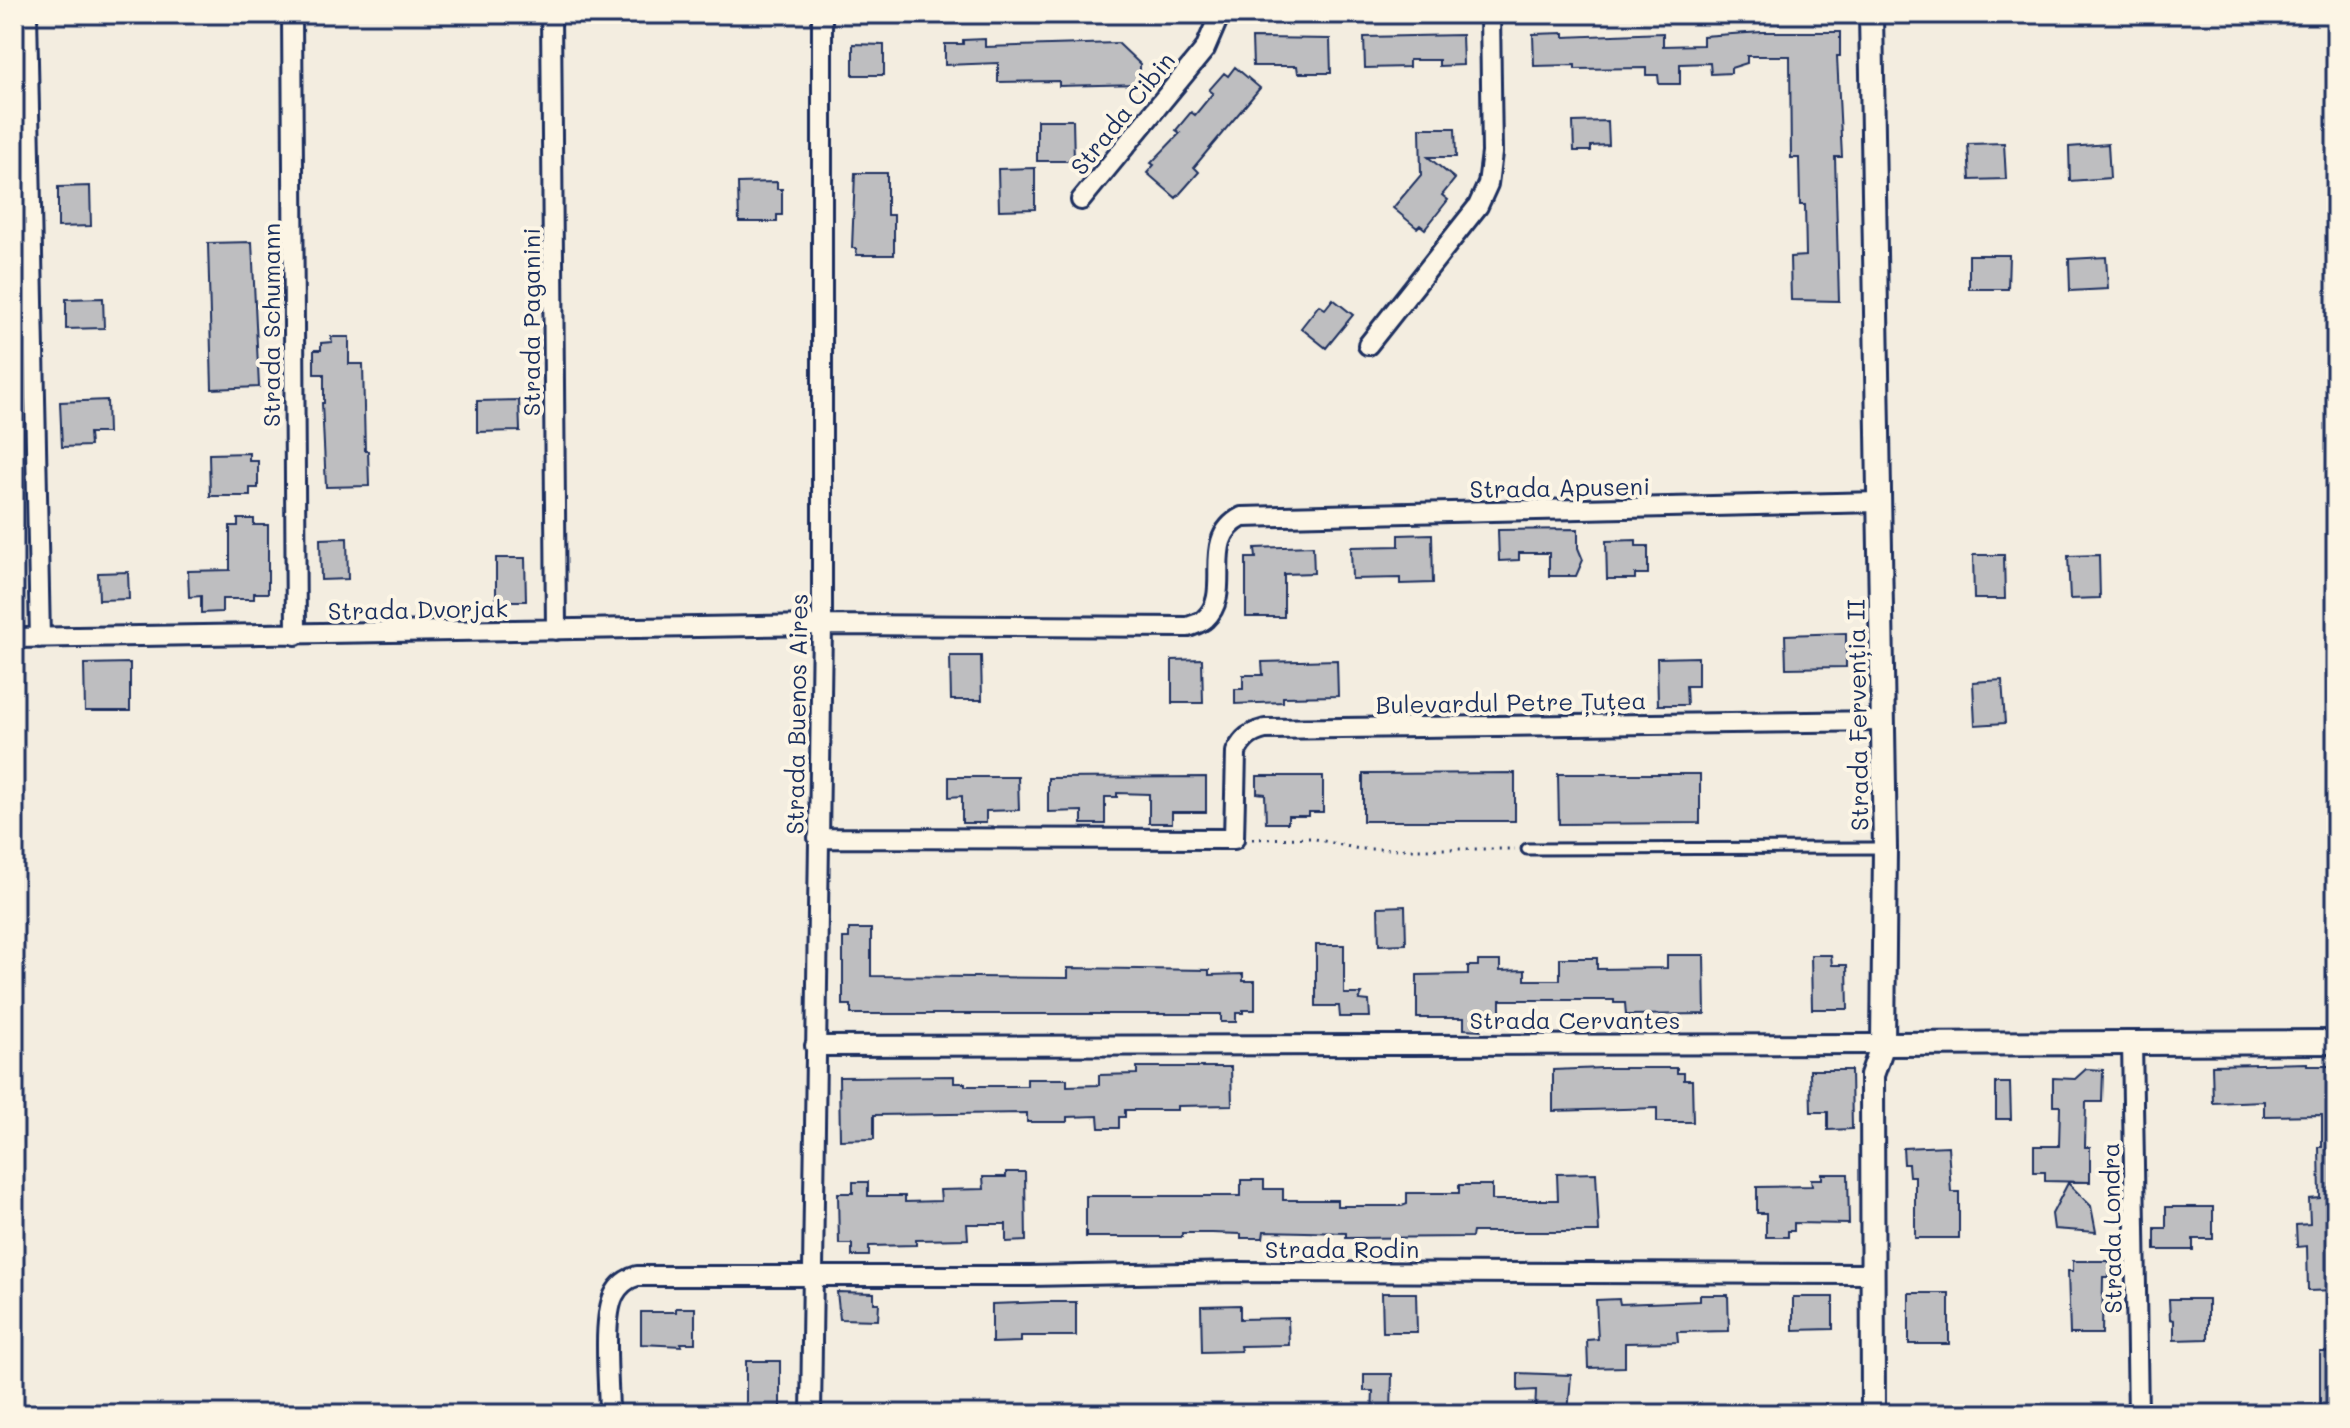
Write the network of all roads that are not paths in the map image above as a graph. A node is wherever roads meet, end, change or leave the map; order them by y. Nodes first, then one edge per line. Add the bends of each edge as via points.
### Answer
1 (27, 14) edge
2 (292, 14) edge
3 (551, 14) edge
4 (822, 14) edge
5 (1220, 14) edge
6 (1490, 14) edge
7 (1871, 14) edge
8 (1081, 200) dead end
9 (1368, 345) dead end
10 (1880, 502) junction
11 (1242, 517) joint
12 (822, 625) junction
13 (556, 630) junction
14 (296, 635) junction
15 (14, 638) edge
16 (40, 638) junction
17 (1884, 721) junction
18 (818, 838) junction
19 (1885, 848) junction
20 (1527, 849) road end
21 (2132, 1041) junction
22 (2336, 1042) edge
23 (1883, 1044) junction
24 (815, 1046) junction
25 (1873, 1274) junction
26 (811, 1275) junction
27 (609, 1414) edge
28 (811, 1414) edge
29 (1873, 1414) edge
30 (2138, 1414) edge

1 - 16 street
2 - 14 street, Strada Schumann
3 - 13 street, Strada Paganini
4 - 12 street, Strada Buenos Aires
5 - 8 street, Strada Cibin via 1205,49
6 - 9 street via 1488,184 1478,206
7 - 10 street, Strada Fervenția II
10 - 11 street, Strada Apuseni
10 - 17 street, Strada Fervenția II
11 - 12 street, Strada Dvorjak via 1229,524 1221,538 1215,604 1204,621 1188,627
12 - 13 street, Strada Dvorjak
12 - 18 street, Strada Buenos Aires
13 - 14 street, Strada Dvorjak
14 - 16 street, Strada Dvorjak
15 - 16 street, Strada Dvorjak
17 - 18 street, Bulevardul Petre Țuțea via 1265,729 1251,732 1236,752 1234,839
17 - 19 street, Strada Fervenția II
18 - 24 street, Strada Buenos Aires
19 - 20 lane
19 - 23 street, Strada Fervenția II
21 - 22 street, Strada Cervantes
21 - 23 street, Strada Cervantes
21 - 30 street, Strada Londra
23 - 24 street, Strada Cervantes
23 - 25 street, Strada Fervenția II via 1872,1075
24 - 26 street, Strada Buenos Aires
25 - 26 street, Strada Rodin
25 - 29 street, Strada Fervenția II
26 - 27 street, Strada Rodin via 627,1279 612,1298 608,1316
26 - 28 street, Strada Buenos Aires

